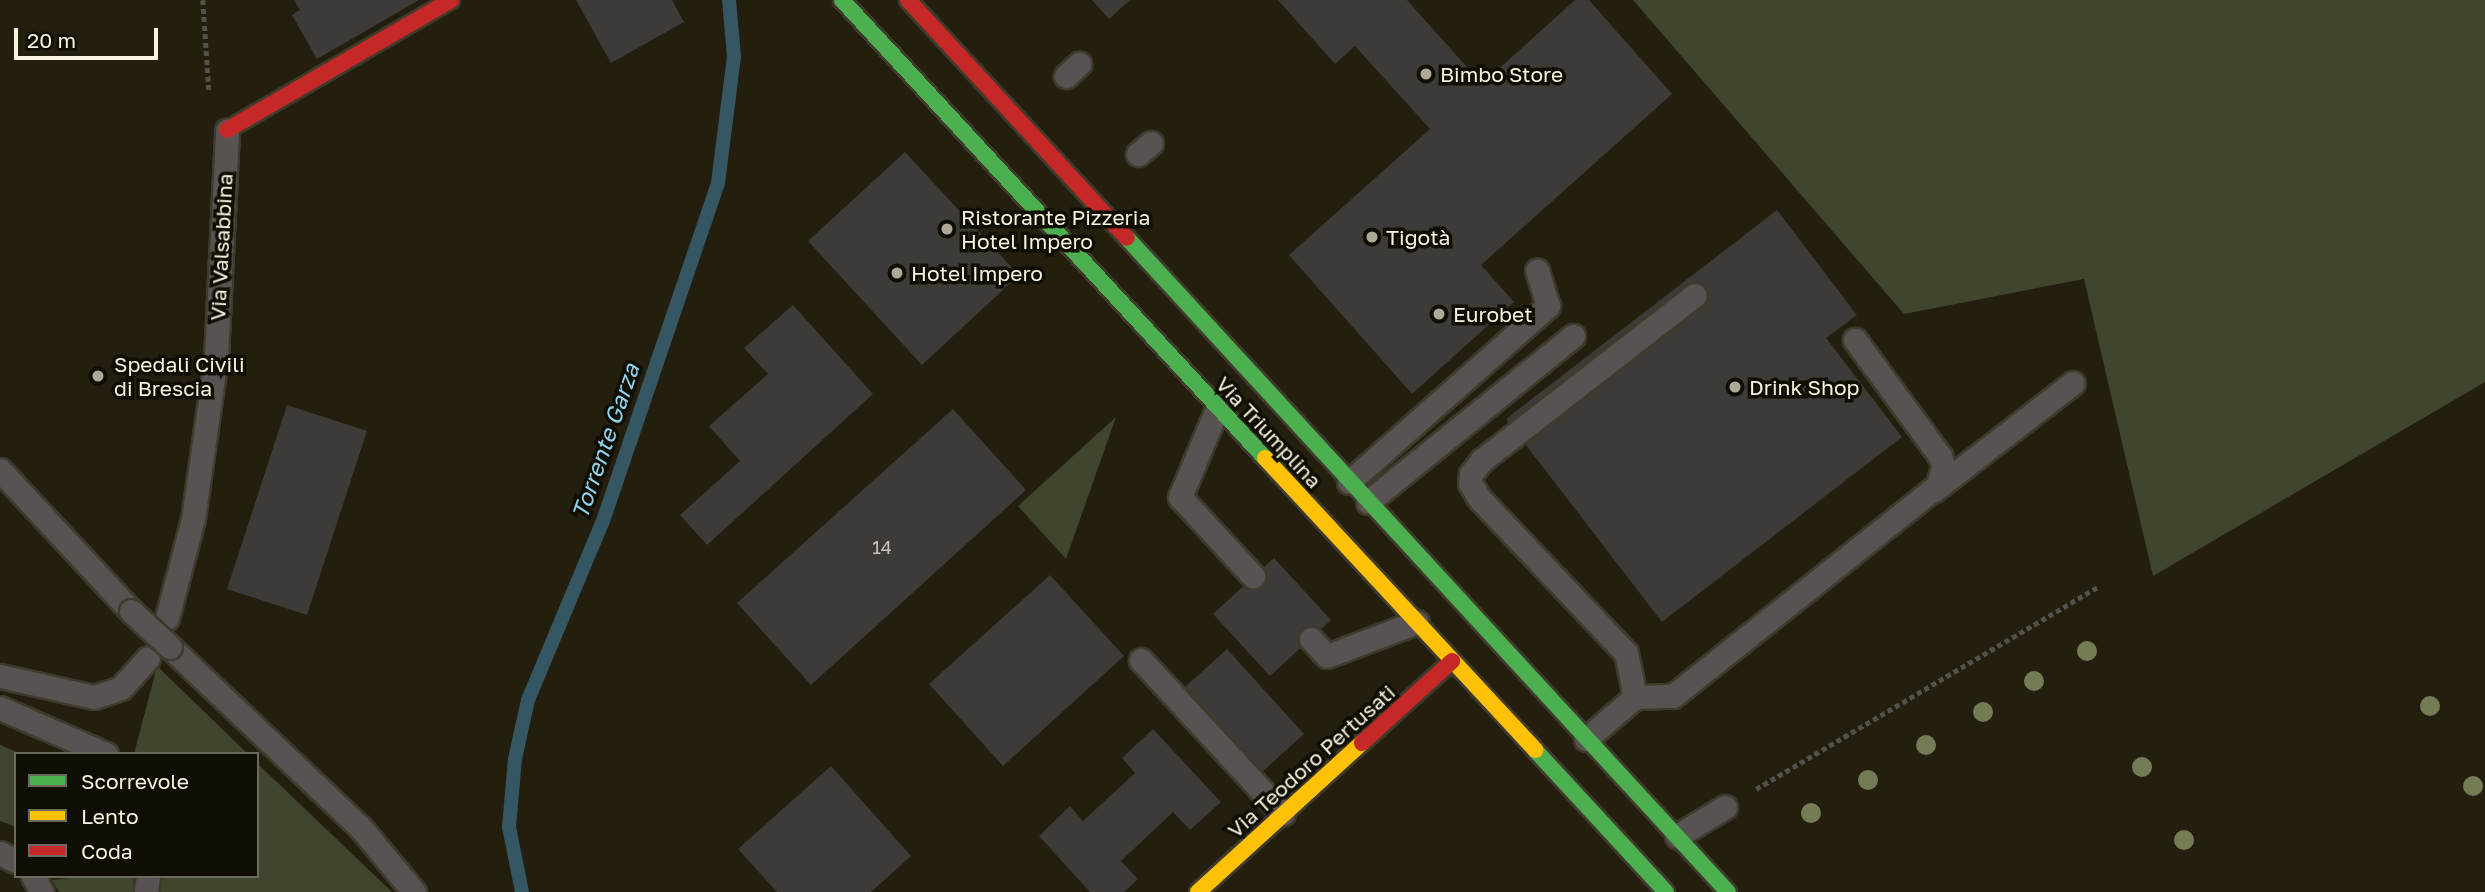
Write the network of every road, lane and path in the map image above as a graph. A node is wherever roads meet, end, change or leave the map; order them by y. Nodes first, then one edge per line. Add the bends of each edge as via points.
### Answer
1 (204, 0) edge
2 (451, 0) edge
3 (842, 0) edge
4 (908, 0) edge
5 (209, 94) dead end
6 (227, 130) joint
7 (1537, 271) dead end
8 (1695, 295) dead end
9 (1573, 336) dead end
10 (1855, 340) dead end
11 (2073, 383) dead end
12 (1218, 408) junction
13 (0, 470) edge
14 (1349, 482) junction
15 (1932, 492) junction
16 (1368, 502) junction
17 (1253, 576) dead end
18 (2099, 586) dead end
19 (167, 618) dead end
20 (1417, 622) junction
21 (1311, 639) dead end
22 (1141, 660) dead end
23 (1452, 661) junction
24 (144, 664) dead end
25 (0, 676) edge
26 (1635, 697) junction
27 (0, 708) edge
28 (1586, 739) junction
29 (101, 752) edge
30 (1725, 807) joint
31 (1283, 814) junction
32 (1676, 836) junction
33 (414, 892) edge
34 (1198, 892) edge
35 (1665, 892) edge
36 (1728, 892) edge

1 - 5 path
2 - 6 main road, Via Valsabbina
3 - 12 main road, Via Triumplina
4 - 14 main road, Via Triumplina
6 - 19 lane, Via Valsabbina via 216,358 193,519
7 - 14 lane via 1548,306
8 - 26 lane via 1482,460 1471,474 1470,483 1479,498 1626,653
9 - 16 lane
10 - 15 lane via 1940,456 1942,476
11 - 15 lane
12 - 17 lane via 1180,498
12 - 20 main road, Via Triumplina
13 - 33 lane, bridge via 131,611 360,827
14 - 16 main road, Via Triumplina
15 - 26 lane via 1673,696
16 - 28 main road, Via Triumplina
18 - 30 path
20 - 21 lane via 1327,656
20 - 23 main road, Via Triumplina
22 - 31 lane
23 - 31 main road, Via Teodoro Pertusati
23 - 35 main road, Via Triumplina
24 - 25 lane via 121,688 93,697
26 - 28 lane
27 - 29 lane
28 - 32 main road, Via Triumplina
30 - 32 lane
31 - 34 main road, Via Teodoro Pertusati
32 - 36 main road, Via Triumplina

